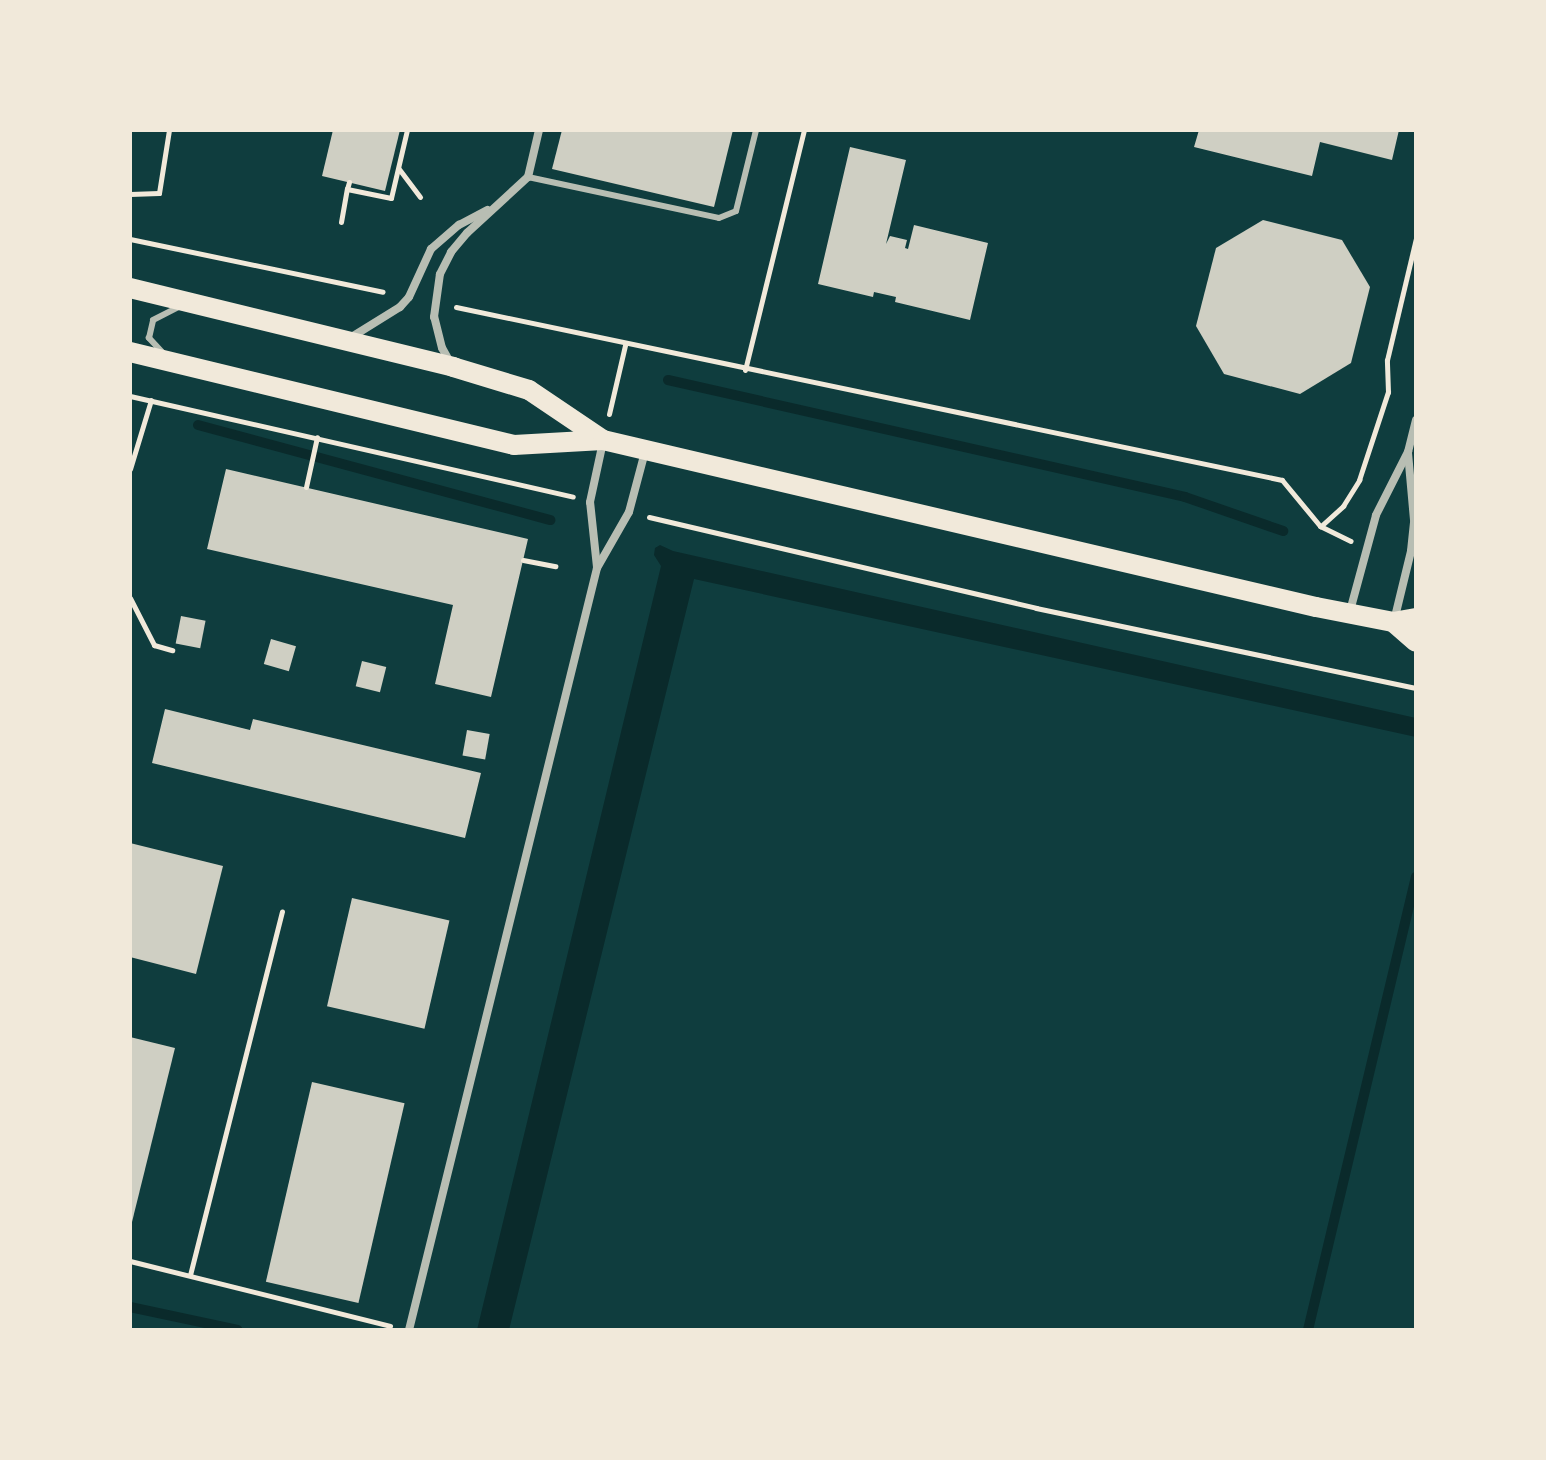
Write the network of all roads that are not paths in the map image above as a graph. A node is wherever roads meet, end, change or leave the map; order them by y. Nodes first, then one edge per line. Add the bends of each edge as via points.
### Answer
1 (539, 130) edge
2 (756, 130) edge
3 (528, 177) junction
4 (499, 204) junction
5 (130, 288) edge
6 (187, 302) junction
7 (346, 341) junction
8 (130, 352) edge
9 (170, 360) junction
10 (453, 367) junction
11 (1416, 420) edge
12 (603, 440) junction
13 (645, 451) junction
14 (1408, 452) junction
15 (597, 568) junction
16 (1350, 613) junction
17 (1416, 618) edge
18 (1393, 622) junction
19 (1416, 642) edge
20 (409, 1330) edge

1 - 3 street
2 - 3 lane via 736,211 719,218
3 - 4 street
4 - 7 street via 459,225 431,249 409,297 388,317
4 - 10 street via 451,252 440,274 436,332
5 - 6 main road
6 - 7 main road
6 - 9 lane via 153,320 149,338
7 - 10 main road
8 - 9 main road
9 - 12 main road via 514,445
10 - 12 main road via 529,390
11 - 14 street
12 - 13 main road
12 - 15 street via 590,502
13 - 15 street via 629,512
13 - 16 main road
14 - 16 street via 1376,515
14 - 18 street via 1414,520
15 - 20 street
16 - 18 main road
17 - 18 main road
18 - 19 main road

